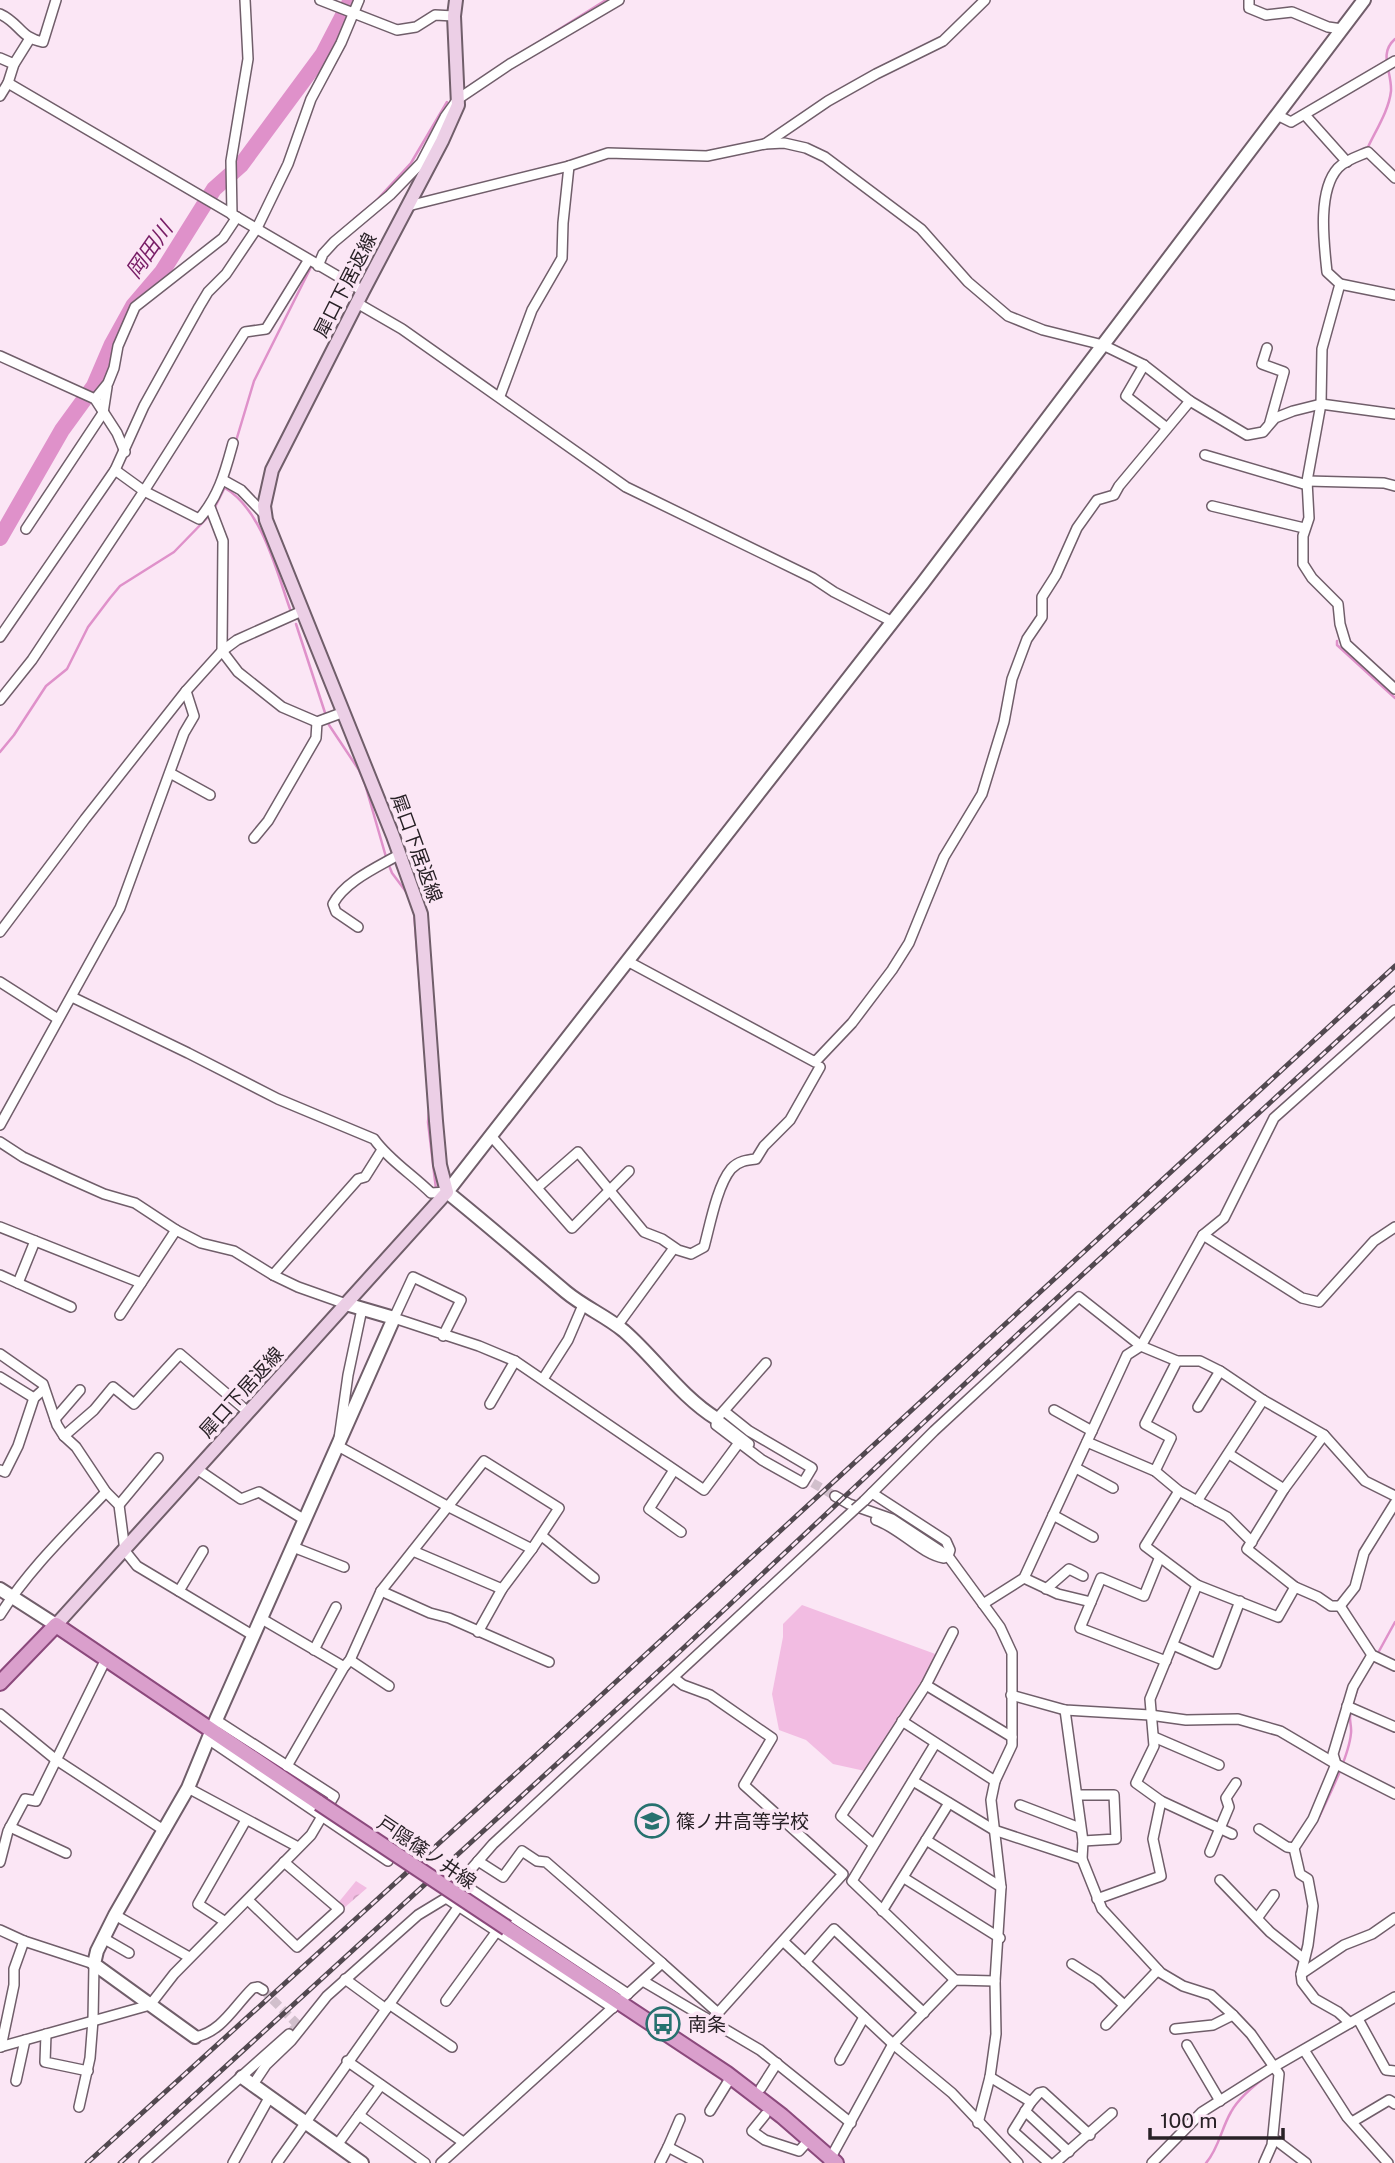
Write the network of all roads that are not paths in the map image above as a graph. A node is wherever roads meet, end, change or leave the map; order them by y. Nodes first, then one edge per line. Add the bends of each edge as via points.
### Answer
1 (56, 0) edge
2 (245, 0) edge
3 (320, 0) edge
4 (359, 0) edge
5 (456, 0) edge
6 (619, 0) edge
7 (985, 0) edge
8 (1249, 0) edge
9 (1364, 0) edge
10 (353, 12) junction
11 (0, 14) edge
12 (454, 16) junction
13 (1342, 29) junction
14 (29, 40) junction
15 (0, 58) edge
16 (13, 64) junction
17 (1390, 64) edge
18 (8, 83) junction
19 (0, 96) edge
20 (458, 99) junction
21 (1277, 115) junction
22 (1306, 115) junction
23 (765, 144) junction
24 (1347, 162) junction
25 (569, 166) junction
26 (1395, 178) edge
27 (408, 206) junction
28 (235, 216) junction
29 (257, 228) junction
30 (308, 261) junction
31 (317, 266) junction
32 (1340, 284) junction
33 (1395, 295) edge
34 (360, 297) junction
35 (1102, 345) junction
36 (1266, 348) dead end
37 (0, 356) edge
38 (1144, 365) junction
39 (108, 383) junction
40 (500, 396) junction
41 (94, 399) junction
42 (1190, 401) junction
43 (1321, 404) junction
44 (103, 413) junction
45 (1395, 414) edge
46 (1270, 422) junction
47 (1167, 428) junction
48 (233, 443) dead end
49 (125, 453) junction
50 (1205, 455) dead end
51 (115, 470) junction
52 (227, 482) junction
53 (1307, 483) junction
54 (1395, 486) edge
55 (144, 491) junction
56 (1212, 506) dead end
57 (212, 511) junction
58 (265, 515) junction
59 (1304, 528) junction
60 (26, 530) dead end
61 (303, 611) junction
62 (893, 622) junction
63 (0, 637) edge
64 (222, 651) junction
65 (1395, 689) edge
66 (186, 691) junction
67 (0, 700) edge
68 (344, 712) junction
69 (317, 722) junction
70 (170, 774) junction
71 (210, 795) dead end
72 (254, 838) dead end
73 (400, 854) junction
74 (358, 927) dead end
75 (0, 932) edge
76 (629, 962) junction
77 (0, 982) edge
78 (72, 997) junction
79 (1395, 1010) edge
80 (58, 1019) junction
81 (821, 1067) dead end
82 (0, 1125) edge
83 (492, 1137) junction
84 (0, 1142) edge
85 (382, 1150) junction
86 (629, 1171) dead end
87 (538, 1187) junction
88 (609, 1190) junction
89 (447, 1192) junction
90 (0, 1227) edge
91 (1395, 1227) edge
92 (176, 1230) junction
93 (1203, 1235) junction
94 (35, 1241) junction
95 (674, 1248) junction
96 (0, 1275) edge
97 (273, 1275) junction
98 (18, 1283) junction
99 (141, 1283) junction
100 (346, 1304) junction
101 (583, 1305) junction
102 (71, 1307) dead end
103 (362, 1309) junction
104 (120, 1315) dead end
105 (394, 1318) junction
106 (617, 1326) junction
107 (443, 1336) junction
108 (1141, 1346) junction
109 (0, 1354) edge
110 (515, 1361) junction
111 (1177, 1361) junction
112 (766, 1363) dead end
113 (1220, 1371) junction
114 (0, 1377) edge
115 (543, 1379) junction
116 (44, 1389) junction
117 (80, 1390) dead end
118 (34, 1398) junction
119 (1263, 1400) junction
120 (490, 1404) dead end
121 (1198, 1408) dead end
122 (1054, 1410) dead end
123 (248, 1412) junction
124 (721, 1415) junction
125 (55, 1419) junction
126 (1092, 1431) junction
127 (1324, 1435) junction
128 (64, 1436) junction
129 (1087, 1441) junction
130 (738, 1444) junction
131 (338, 1446) junction
132 (1229, 1454) junction
133 (158, 1458) dead end
134 (144, 1459) dead end
135 (1076, 1468) junction
136 (149, 1469) junction
137 (197, 1469) junction
138 (0, 1470) edge
139 (674, 1470) junction
140 (1155, 1471) junction
141 (801, 1476) tunnel mouth
142 (1113, 1488) dead end
143 (1284, 1489) junction
144 (1179, 1491) junction
145 (106, 1492) junction
146 (872, 1493) junction
147 (835, 1496) tunnel mouth
148 (1395, 1496) edge
149 (1197, 1501) junction
150 (1395, 1503) edge
151 (119, 1505) junction
152 (447, 1506) junction
153 (853, 1510) junction
154 (1053, 1515) junction
155 (305, 1520) junction
156 (681, 1532) dead end
157 (542, 1536) junction
158 (1093, 1537) dead end
159 (1252, 1542) junction
160 (293, 1547) junction
161 (532, 1549) junction
162 (125, 1551) junction
163 (203, 1551) dead end
164 (413, 1551) junction
165 (948, 1556) junction
166 (1159, 1559) junction
167 (344, 1567) dead end
168 (1083, 1576) dead end
169 (594, 1578) dead end
170 (1024, 1578) junction
171 (1197, 1585) junction
172 (1295, 1587) junction
173 (0, 1589) edge
174 (502, 1589) junction
175 (1046, 1590) junction
176 (179, 1591) junction
177 (381, 1591) junction
178 (12, 1596) junction
179 (1240, 1601) junction
180 (1091, 1602) junction
181 (984, 1604) junction
182 (1340, 1606) junction
183 (336, 1607) dead end
184 (0, 1615) edge
185 (262, 1619) junction
186 (56, 1625) junction
187 (478, 1632) junction
188 (953, 1632) dead end
189 (254, 1636) junction
190 (1173, 1645) junction
191 (314, 1650) junction
192 (1372, 1655) junction
193 (106, 1660) junction
194 (1166, 1661) junction
195 (549, 1662) dead end
196 (347, 1664) junction
197 (1395, 1666) edge
198 (674, 1678) junction
199 (0, 1683) edge
200 (926, 1685) junction
201 (388, 1686) dead end
202 (1011, 1695) junction
203 (1350, 1707) junction
204 (1065, 1710) junction
205 (0, 1714) edge
206 (1150, 1715) junction
207 (902, 1721) junction
208 (1395, 1727) edge
209 (212, 1729) junction
210 (1012, 1737) junction
211 (1154, 1738) junction
212 (935, 1744) junction
213 (55, 1759) junction
214 (1219, 1765) dead end
215 (286, 1766) junction
216 (1340, 1766) junction
217 (995, 1781) junction
218 (913, 1782) junction
219 (1236, 1783) dead end
220 (188, 1788) junction
221 (1395, 1794) edge
222 (1078, 1795) junction
223 (1161, 1801) junction
224 (949, 1803) junction
225 (1020, 1805) dead end
226 (322, 1809) junction
227 (246, 1820) junction
228 (10, 1827) junction
229 (1220, 1828) junction
230 (1080, 1829) junction
231 (1259, 1829) dead end
232 (994, 1830) junction
233 (165, 1831) junction
234 (1233, 1834) dead end
235 (926, 1840) junction
236 (1083, 1841) junction
237 (873, 1844) junction
238 (298, 1847) junction
239 (1294, 1848) junction
240 (1210, 1852) dead end
241 (66, 1853) dead end
242 (1082, 1858) junction
243 (388, 1861) dead end
244 (478, 1861) junction
245 (0, 1862) edge
246 (284, 1862) junction
247 (904, 1878) junction
248 (1220, 1880) dead end
249 (460, 1882) junction
250 (1001, 1887) junction
251 (1274, 1895) dead end
252 (446, 1898) junction
253 (1097, 1899) junction
254 (248, 1900) junction
255 (459, 1906) junction
256 (882, 1911) junction
257 (115, 1915) junction
258 (1258, 1917) junction
259 (1395, 1918) edge
260 (224, 1921) junction
261 (0, 1930) edge
262 (502, 1930) junction
263 (103, 1938) junction
264 (1000, 1938) junction
265 (24, 1941) junction
266 (783, 1941) junction
267 (129, 1953) dead end
268 (189, 1957) junction
269 (1304, 1959) junction
270 (805, 1962) junction
271 (662, 1963) junction
272 (93, 1964) junction
273 (1072, 1964) dead end
274 (1158, 1970) junction
275 (1301, 1974) junction
276 (345, 1979) junction
277 (955, 1980) junction
278 (643, 1981) junction
279 (995, 1981) junction
280 (263, 1990) dead end
281 (1395, 1997) edge
282 (446, 2001) dead end
283 (620, 2002) junction
284 (150, 2005) junction
285 (1124, 2005) junction
286 (388, 2006) junction
287 (924, 2013) junction
288 (1233, 2015) junction
289 (715, 2017) junction
290 (864, 2017) junction
291 (93, 2020) junction
292 (1354, 2021) junction
293 (1106, 2025) dead end
294 (1175, 2029) dead end
295 (46, 2034) junction
296 (289, 2034) dead end
297 (195, 2037) joint
298 (25, 2040) junction
299 (893, 2044) junction
300 (1187, 2045) dead end
301 (0, 2047) edge
302 (452, 2047) dead end
303 (1304, 2050) junction
304 (840, 2060) dead end
305 (347, 2061) junction
306 (777, 2063) junction
307 (1275, 2066) junction
308 (88, 2071) junction
309 (1395, 2071) edge
310 (242, 2077) junction
311 (731, 2077) junction
312 (990, 2077) junction
313 (16, 2081) dead end
314 (381, 2085) junction
315 (252, 2086) junction
316 (761, 2088) dead end
317 (269, 2098) junction
318 (1220, 2101) junction
319 (1031, 2102) junction
320 (1395, 2104) edge
321 (79, 2106) dead end
322 (710, 2110) dead end
323 (1025, 2111) junction
324 (1112, 2113) dead end
325 (359, 2115) junction
326 (765, 2115) dead end
327 (680, 2119) dead end
328 (1352, 2122) junction
329 (303, 2123) junction
330 (851, 2123) junction
331 (978, 2123) junction
332 (1013, 2131) junction
333 (1090, 2135) junction
334 (1273, 2138) junction
335 (809, 2140) junction
336 (463, 2143) junction
337 (337, 2145) junction
338 (668, 2147) junction
339 (1002, 2147) junction
340 (1069, 2152) junction
341 (447, 2161) edge
342 (832, 2161) edge
343 (144, 2163) edge
344 (233, 2163) edge
345 (277, 2163) edge
346 (362, 2163) edge
347 (425, 2163) edge
348 (660, 2163) edge
349 (698, 2163) edge
350 (1018, 2163) edge
351 (1049, 2163) edge
352 (1055, 2163) edge
353 (1152, 2163) edge
354 (1264, 2163) edge
355 (1306, 2163) edge
356 (1388, 2163) edge

1 - 14 street via 43,42
2 - 28 street via 248,59 231,162
3 - 10 street
4 - 10 street
5 - 12 main road, 犀口下居返線
6 - 20 street
7 - 23 street via 943,41 828,101
8 - 13 street via 1249,8 1266,15 1292,12
9 - 13 street
10 - 12 street via 397,30 416,27 435,15
10 - 29 street
11 - 14 street via 11,19
12 - 20 main road, 犀口下居返線
13 - 21 street
14 - 16 street
15 - 16 street
16 - 18 street
17 - 22 street
18 - 19 street
18 - 28 street
20 - 27 main road, 犀口下居返線
20 - 31 street via 421,163 334,242
21 - 22 street via 1291,122
21 - 35 street
22 - 24 street
23 - 25 street via 707,156 608,153
23 - 35 street via 806,148 825,158 921,229 968,282 1008,316
24 - 26 street via 1368,152
24 - 32 street via 1338,168 1327,194 1322,231 1327,272
25 - 27 street
25 - 40 street via 562,258 533,310
27 - 34 main road, 犀口下居返線
28 - 29 street
28 - 39 street via 223,238 135,307
29 - 30 street
29 - 49 street via 199,307 144,406
30 - 31 street
30 - 55 street via 266,328 245,332
31 - 34 street
32 - 33 street
32 - 43 street via 1322,349
34 - 40 street
34 - 58 main road, 犀口下居返線 via 272,470
35 - 38 street
35 - 62 street
36 - 46 street via 1262,364 1284,372
37 - 41 street
38 - 42 street
38 - 47 street via 1126,396
39 - 41 street
39 - 44 street
40 - 62 street via 626,487
41 - 44 street
42 - 46 street via 1247,435 1263,432
42 - 47 street
43 - 45 street
43 - 46 street
43 - 53 street
44 - 49 street
44 - 60 street
47 - 76 street via 1114,495 1097,500 1077,528 1042,597 1042,617 1027,639 1012,679 982,794 944,856 909,943 858,1016 815,1062
48 - 52 street
49 - 51 street
50 - 53 street
51 - 55 street
51 - 63 street
52 - 57 street
52 - 58 street
53 - 54 street
53 - 59 street via 1309,518
55 - 57 street via 199,519
55 - 67 street via 32,660
56 - 59 street
57 - 64 street via 223,541
58 - 61 main road, 犀口下居返線
59 - 65 street via 1303,564 1338,604 1346,644
61 - 64 street
61 - 68 main road, 犀口下居返線
62 - 76 street
64 - 66 street
64 - 69 street via 238,672 282,707
66 - 70 street via 194,716
66 - 75 street
68 - 69 street
68 - 73 main road, 犀口下居返線
69 - 72 street via 316,738
70 - 71 street
70 - 78 street via 120,908
73 - 74 street via 337,896 336,912
73 - 89 main road, 犀口下居返線 via 421,914 440,1166
76 - 83 street
77 - 80 street
78 - 80 street
78 - 85 street via 278,1099 374,1139
79 - 93 street via 1275,1118 1224,1218
80 - 82 street
81 - 95 street via 790,1120 756,1159 732,1167 704,1247 691,1254
83 - 87 street
83 - 89 street
84 - 92 street via 92,1189 135,1203
85 - 89 street via 431,1193
85 - 97 street via 365,1177 358,1179
86 - 88 street
87 - 88 street via 578,1152
87 - 88 street via 572,1228
88 - 95 street via 644,1232
89 - 100 main road, 犀口下居返線
89 - 101 street
90 - 94 street
91 - 93 street via 1374,1241 1320,1302 1302,1298
92 - 97 street via 201,1243 234,1251
92 - 99 street
93 - 108 street
94 - 98 street
94 - 99 street
95 - 106 street
96 - 98 street
97 - 100 street
98 - 102 street
99 - 104 street
100 - 103 street
100 - 123 main road, 犀口下居返線
101 - 106 street
101 - 115 street
103 - 105 street
103 - 131 street
105 - 107 street
105 - 107 street via 413,1277 461,1300
105 - 131 street
106 - 124 street via 697,1405
107 - 110 street
108 - 111 street
108 - 126 street via 1127,1355
108 - 146 street via 1079,1297
109 - 116 street
110 - 115 street
110 - 120 street
111 - 113 street via 1200,1361
111 - 140 street via 1145,1424 1171,1438
112 - 124 street
113 - 119 street
113 - 121 street
114 - 118 street
115 - 139 street
116 - 118 street
116 - 125 street
117 - 125 street
118 - 138 street via 18,1446 5,1472
119 - 127 street
119 - 132 street
122 - 126 street
123 - 128 street via 180,1354 134,1404 113,1387
123 - 137 main road, 犀口下居返線
124 - 130 street via 716,1425
124 - 130 street via 812,1468 803,1483
124 - 141 street via 756,1449
125 - 128 street
126 - 129 street
127 - 143 street
127 - 148 street via 1365,1480
128 - 145 street
129 - 135 street
129 - 140 street
130 - 139 street via 704,1490
131 - 152 street
131 - 155 street
132 - 143 street
132 - 149 street
133 - 136 street
134 - 136 street
135 - 142 street
135 - 154 street
136 - 151 street
137 - 155 street via 241,1499 259,1492
137 - 162 main road, 犀口下居返線
139 - 156 street via 649,1509
140 - 144 street
143 - 159 street
144 - 149 street
144 - 166 street via 1145,1546
145 - 151 street
145 - 178 street
146 - 153 street, bridge
146 - 165 street via 946,1541
147 - 165 street via 892,1520
149 - 159 street via 1227,1517
150 - 182 street via 1364,1553 1355,1587
151 - 162 street
152 - 157 street via 484,1461 559,1508
152 - 161 street
152 - 164 street
153 - 165 street via 884,1522 936,1556
153 - 198 street
154 - 158 street
154 - 170 street
155 - 160 street
157 - 161 street
157 - 169 street
159 - 172 street via 1247,1549
160 - 167 street
160 - 185 street
161 - 174 street
162 - 176 street via 137,1566
162 - 186 main road, 犀口下居返線
163 - 176 street
164 - 174 street
164 - 177 street
165 - 181 street
166 - 171 street
166 - 180 street via 1144,1596 1101,1578
168 - 175 street via 1069,1569
170 - 175 street
170 - 181 street
171 - 179 street
171 - 190 street
172 - 179 street via 1278,1617
172 - 182 street via 1331,1606
173 - 178 street
174 - 187 street
175 - 180 street
176 - 189 street
177 - 187 street
177 - 196 street
178 - 184 street
178 - 186 street
179 - 190 street via 1216,1664
180 - 194 street via 1080,1629
181 - 202 street via 1012,1653
182 - 192 street
183 - 191 street
185 - 189 street
185 - 191 street
186 - 193 main road, 戸隠篠ノ井線
186 - 199 main road
187 - 195 street
188 - 200 street
189 - 209 street
190 - 194 street
191 - 196 street
192 - 197 street
192 - 203 street via 1353,1687
193 - 209 main road, 戸隠篠ノ井線
193 - 213 street
194 - 206 street via 1150,1699
196 - 201 street
196 - 215 street
198 - 244 street
198 - 266 street via 710,1695 772,1738 744,1785 843,1874
200 - 207 street
200 - 210 street
202 - 204 street
202 - 210 street
203 - 208 street
203 - 216 street via 1333,1754
204 - 206 street
204 - 222 street
205 - 213 street
206 - 211 street
206 - 216 street via 1186,1720 1238,1718 1289,1736
207 - 212 street
207 - 237 street via 841,1816
209 - 215 street
209 - 220 street
209 - 226 main road, 戸隠篠ノ井線
210 - 217 street
211 - 214 street
211 - 223 street via 1136,1783
212 - 217 street
212 - 218 street
213 - 228 street via 36,1801 25,1799
213 - 233 street
215 - 226 street via 334,1796
216 - 221 street
216 - 239 street
217 - 232 street via 991,1800
218 - 224 street
218 - 237 street
219 - 229 street via 1226,1798 1229,1807
220 - 227 street
220 - 233 street
222 - 230 street
222 - 236 street via 1114,1795 1116,1839
223 - 229 street
223 - 253 street via 1153,1839 1161,1876
224 - 232 street
224 - 235 street
225 - 230 street
226 - 238 street via 311,1835
226 - 243 street
226 - 262 main road, 戸隠篠ノ井線, bridge
227 - 238 street
227 - 260 street via 198,1904
228 - 241 street
228 - 245 street
229 - 234 street
229 - 240 street
230 - 236 street
231 - 239 street
232 - 242 street
232 - 250 street
233 - 257 street
235 - 247 street
235 - 250 street
236 - 242 street
237 - 256 street via 852,1881
238 - 246 street
239 - 269 street via 1300,1874 1308,1879 1313,1897
242 - 253 street
244 - 249 street
244 - 271 street via 503,1877 523,1852 546,1862
246 - 254 street
246 - 254 street via 339,1909 297,1947
247 - 256 street
247 - 264 street
248 - 258 street
249 - 252 street
249 - 283 street
250 - 264 street
251 - 258 street
252 - 255 street
252 - 276 street via 418,1915
253 - 274 street
254 - 260 street
255 - 262 street
255 - 286 street
256 - 277 street
257 - 263 street
257 - 268 street
258 - 269 street
259 - 275 street
260 - 268 street
261 - 265 street
262 - 282 street
262 - 283 main road, 戸隠篠ノ井線
263 - 267 street
263 - 272 street
264 - 279 street
265 - 272 street
265 - 301 street via 14,1969
266 - 270 street
266 - 289 street
268 - 284 street
269 - 275 street
270 - 287 street via 834,1929
270 - 290 street
271 - 278 street
271 - 289 street
272 - 284 street
272 - 291 street
273 - 285 street
274 - 285 street
274 - 288 street via 1183,1986 1211,1995
275 - 292 street via 1315,2000
276 - 286 street
276 - 315 street via 315,2008
277 - 279 street
277 - 287 street
278 - 283 street
278 - 289 street
279 - 312 street via 996,2034
280 - 297 street via 253,1988 229,2016
281 - 292 street
283 - 311 main road, 戸隠篠ノ井線
283 - 336 street
284 - 291 street
284 - 297 street
285 - 293 street
286 - 302 street
286 - 305 street
287 - 299 street
288 - 294 street via 1213,2025
288 - 307 street
289 - 306 street
290 - 299 street
290 - 304 street
291 - 295 street
291 - 308 street
292 - 303 street
292 - 309 street via 1386,2070
295 - 298 street
295 - 308 street via 45,2062
296 - 310 street
298 - 301 street
298 - 313 street
299 - 330 street
299 - 331 street via 951,2093
300 - 318 street
303 - 307 street
303 - 328 street
305 - 314 street
305 - 329 street
306 - 316 street
306 - 330 street
307 - 318 street
307 - 334 street via 1279,2074
308 - 321 street
310 - 315 street
310 - 343 street
311 - 322 street
311 - 335 main road, 戸隠篠ノ井線
312 - 319 street
312 - 331 street
314 - 325 street
314 - 336 street
315 - 317 street
317 - 329 street
317 - 344 street
318 - 353 street via 1202,2112
319 - 323 street
319 - 333 street via 1043,2092
320 - 328 street via 1389,2100
323 - 332 street
323 - 340 street
324 - 333 street
325 - 337 street
325 - 347 street
326 - 335 street via 752,2131 765,2140 799,2151
327 - 338 street
328 - 356 street
329 - 337 street
329 - 345 street
330 - 342 street
331 - 339 street
332 - 339 street
332 - 351 street
333 - 340 street
334 - 354 street
334 - 355 street
335 - 342 main road, 戸隠篠ノ井線
336 - 341 street
337 - 346 street
338 - 348 street
338 - 349 street
339 - 350 street
340 - 352 street

